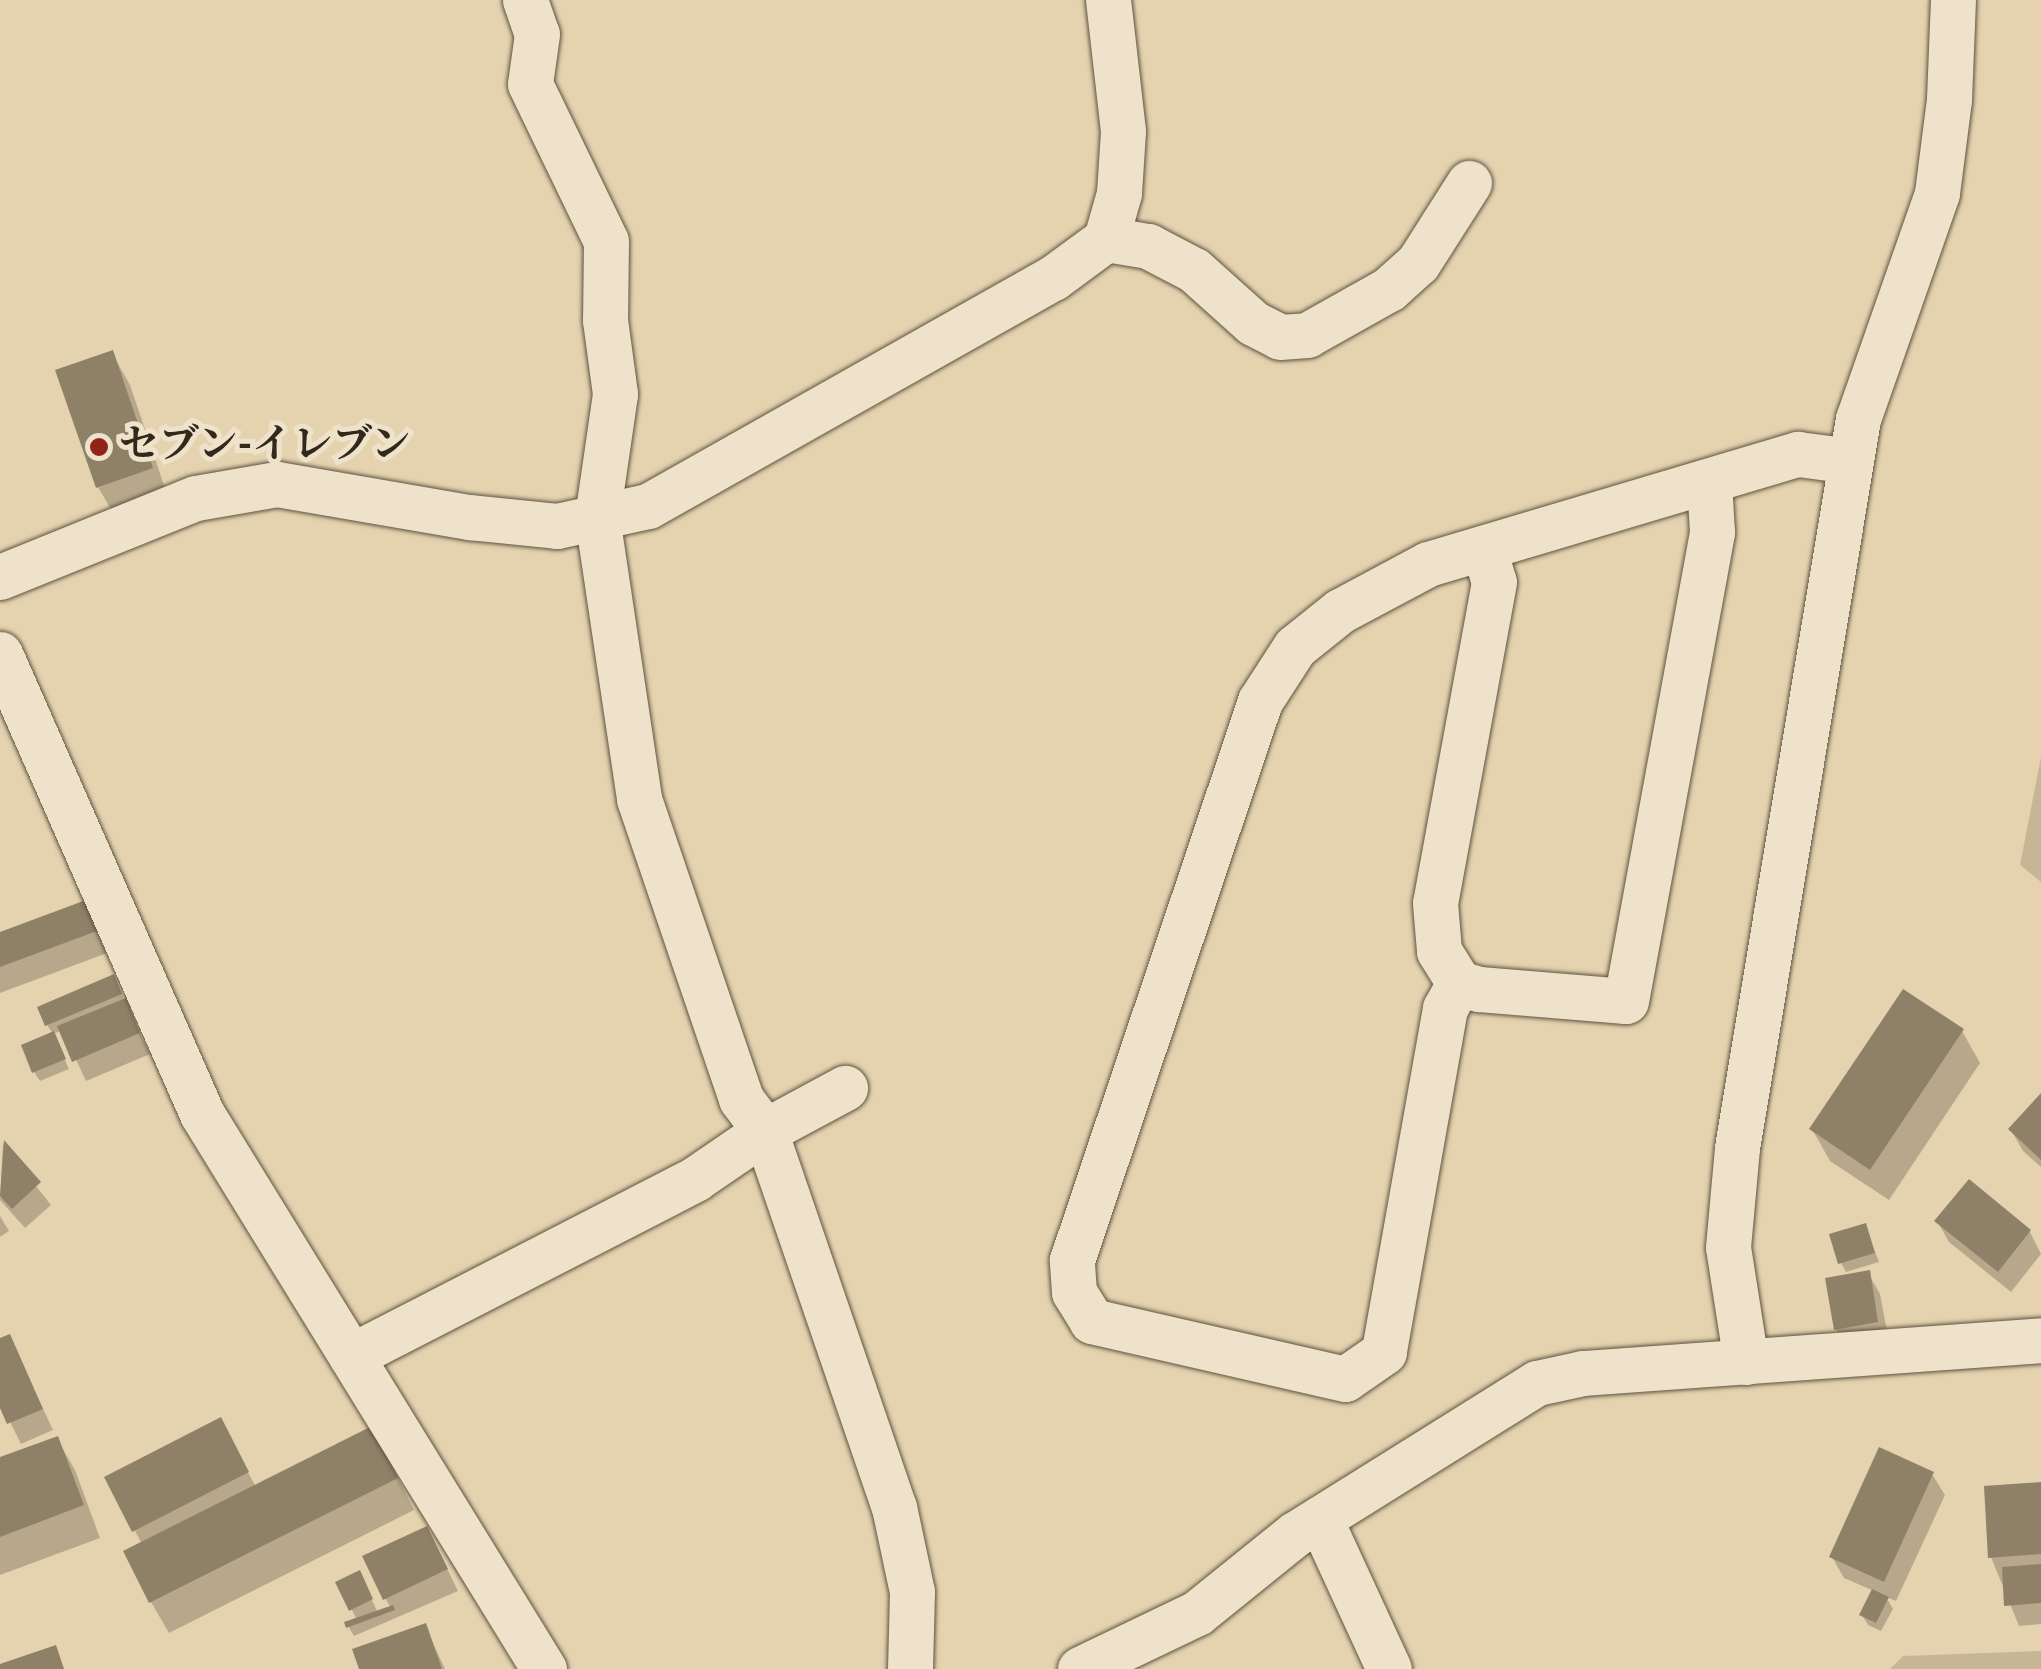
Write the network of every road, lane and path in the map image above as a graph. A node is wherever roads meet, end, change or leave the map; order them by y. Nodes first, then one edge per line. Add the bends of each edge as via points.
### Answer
1 (526, 0) edge
2 (1108, 0) edge
3 (1953, 0) edge
4 (1469, 183) dead end
5 (1106, 239) junction
6 (1851, 461) junction
7 (1709, 481) junction
8 (597, 517) junction
9 (1484, 548) junction
10 (0, 577) edge
11 (0, 654) edge
12 (1459, 983) junction
13 (845, 1088) dead end
14 (765, 1131) junction
15 (2041, 1340) edge
16 (351, 1356) junction
17 (1746, 1362) junction
18 (1320, 1518) junction
19 (544, 1669) edge
20 (910, 1669) edge
21 (1080, 1669) edge
22 (1389, 1669) edge

1 - 8 street via 536,34 530,84 606,241 605,320 614,394
2 - 5 street via 1124,131 1119,193
3 - 6 street via 1937,194 1858,418
4 - 5 street via 1418,264 1389,290 1308,336 1280,337 1253,323 1194,270 1148,246
5 - 8 street via 1053,278 648,506
6 - 7 street via 1798,454
6 - 17 street via 1737,1148 1728,1247
7 - 9 street
7 - 12 street via 1712,532 1626,1001
8 - 10 street via 557,526 469,518 277,484 196,498
8 - 14 street via 638,799 740,1099
9 - 12 street via 1494,582 1435,903 1439,951
9 - 12 street via 1428,564 1340,610 1295,647 1260,700 1072,1260 1074,1292 1092,1321 1345,1378 1384,1352 1445,1008
11 - 16 street via 202,1114
13 - 14 street
14 - 16 street via 696,1179
14 - 20 street via 894,1508 912,1592
15 - 17 street
16 - 19 street
17 - 18 street via 1583,1373 1537,1383
18 - 21 street via 1197,1613
18 - 22 street

